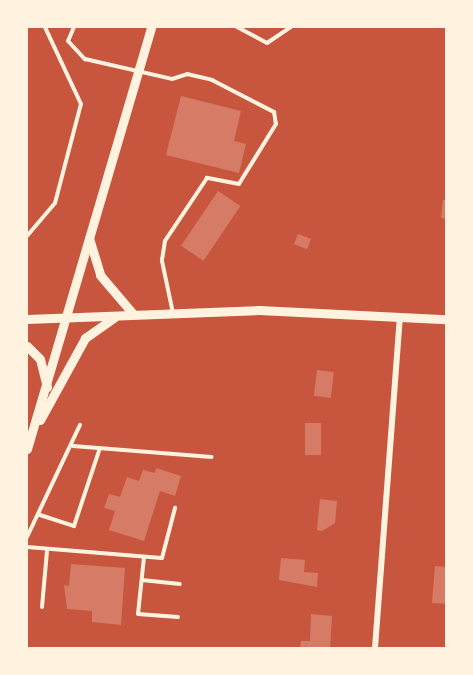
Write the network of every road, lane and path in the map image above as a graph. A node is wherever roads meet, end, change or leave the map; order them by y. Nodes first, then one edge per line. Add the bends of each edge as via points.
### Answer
1 (45, 27) edge
2 (74, 27) edge
3 (151, 27) edge
4 (237, 27) edge
5 (291, 27) edge
6 (136, 68) junction
7 (27, 236) edge
8 (88, 236) junction
9 (174, 313) junction
10 (130, 315) junction
11 (68, 317) junction
12 (400, 317) junction
13 (27, 319) edge
14 (446, 319) edge
15 (27, 346) edge
16 (48, 390) junction
17 (37, 423) junction
18 (80, 425) dead end
19 (73, 446) junction
20 (100, 448) junction
21 (27, 449) edge
22 (212, 457) dead end
23 (175, 508) dead end
24 (40, 515) junction
25 (27, 537) edge
26 (27, 547) edge
27 (47, 551) junction
28 (144, 557) junction
29 (141, 580) junction
30 (180, 584) dead end
31 (42, 607) dead end
32 (178, 617) dead end
33 (375, 648) edge

1 - 7 lane via 81,104 55,203
2 - 6 lane via 68,41 74,53
3 - 6 main road
4 - 5 lane via 267,43
6 - 8 main road
6 - 9 lane via 172,79 187,74 212,80 274,112 276,124 239,184 207,178 165,241 162,261
8 - 10 main road via 100,275
8 - 11 main road
9 - 10 main road
9 - 12 main road via 259,310
10 - 11 main road
10 - 17 main road via 99,324 85,338 55,399
11 - 13 main road
11 - 16 main road
12 - 14 main road
12 - 33 street
15 - 16 main road via 40,359
16 - 17 main road
17 - 21 main road
18 - 19 lane
19 - 20 lane
19 - 24 lane
20 - 22 lane
20 - 24 lane via 74,526
23 - 28 lane via 162,558
24 - 25 lane
26 - 27 lane
27 - 28 lane
27 - 31 lane
28 - 29 lane
29 - 30 lane
29 - 32 lane via 138,614

